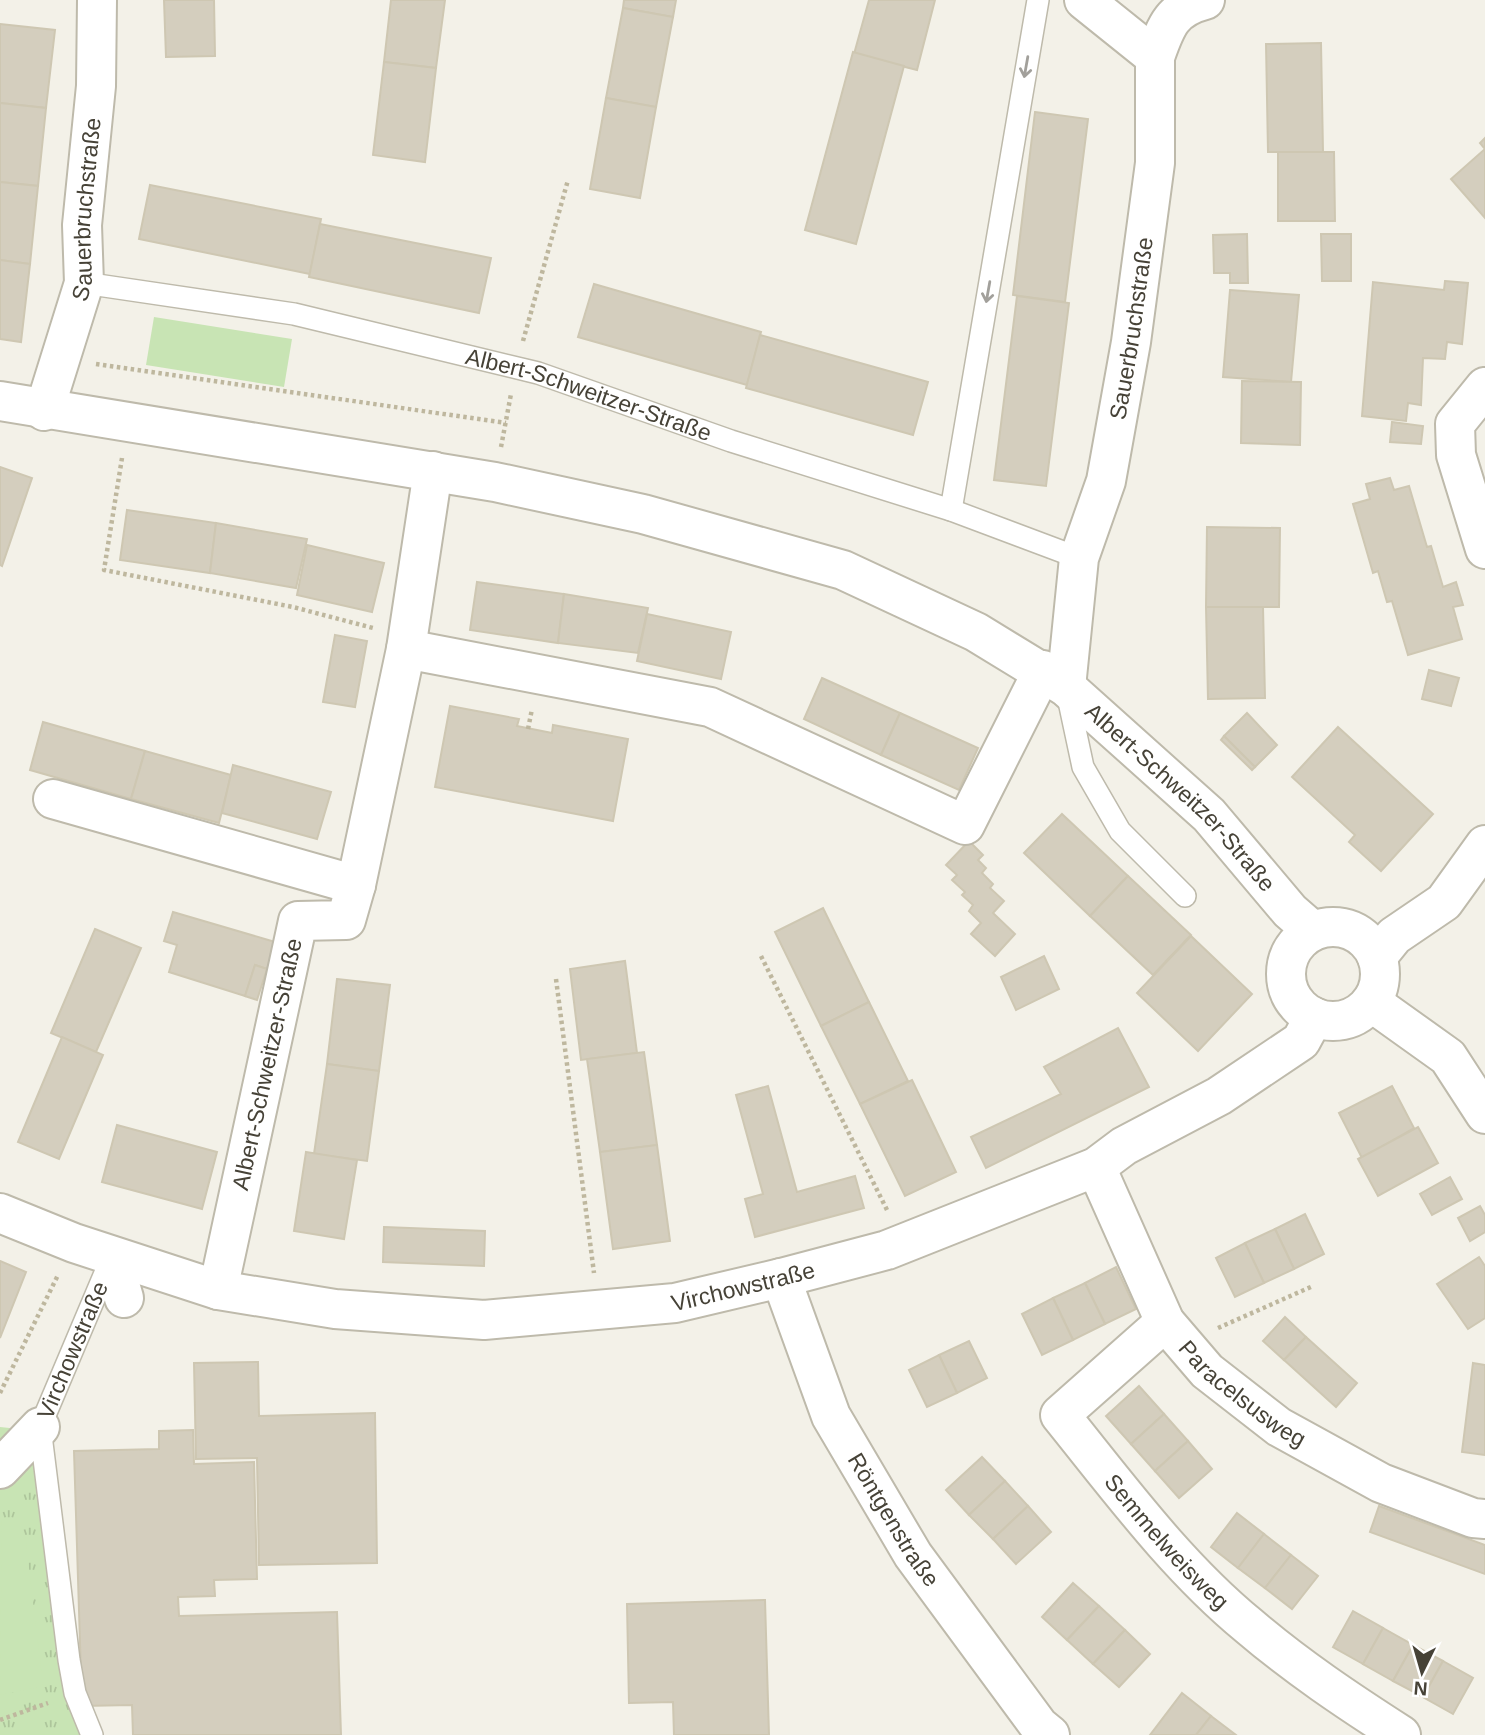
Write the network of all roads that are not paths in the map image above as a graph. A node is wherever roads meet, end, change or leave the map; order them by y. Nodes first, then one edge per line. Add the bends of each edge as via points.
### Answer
1 (97, 0) edge
2 (1038, 0) edge
3 (1084, 0) edge
4 (1205, 0) edge
5 (1155, 57) junction
6 (84, 283) junction
7 (1485, 387) edge
8 (0, 401) edge
9 (44, 411) junction
10 (433, 471) junction
11 (951, 510) junction
12 (1485, 549) edge
13 (1079, 558) junction
14 (407, 643) junction
15 (1054, 679) junction
16 (54, 799) dead end
17 (1485, 845) edge
18 (356, 885) junction
19 (1185, 896) dead end
20 (1300, 928) junction
21 (1375, 941) junction
22 (1371, 1002) junction
23 (1314, 1017) junction
24 (1485, 1114) edge
25 (1096, 1167) junction
26 (0, 1213) edge
27 (112, 1256) junction
28 (781, 1278) junction
29 (218, 1290) junction
30 (124, 1298) dead end
31 (1174, 1333) junction
32 (40, 1427) junction
33 (0, 1469) edge
34 (1485, 1519) edge
35 (1042, 1732) edge
36 (92, 1735) edge
37 (1401, 1735) edge

1 - 6 street, Sauerbruchstraße via 96,86 82,225
2 -> 11 lane
3 - 5 street
4 - 5 street via 1184,6 1166,26
5 - 13 street, Sauerbruchstraße via 1155,163 1131,342 1107,481
6 - 9 street, Sauerbruchstraße
6 - 11 lane, Albert-Schweitzer-Straße via 294,314 516,368
7 - 12 street via 1455,424 1456,455
8 - 9 street, Albert-Schweitzer-Straße
9 - 10 street, Albert-Schweitzer-Straße
10 - 14 street, Albert-Schweitzer-Straße
10 - 15 street, Albert-Schweitzer-Straße via 643,514 843,570 976,632
11 - 13 lane, Albert-Schweitzer-Straße
13 - 15 street, Sauerbruchstraße
14 - 15 street via 710,708 965,825
14 - 18 street, Albert-Schweitzer-Straße
15 - 19 lane, Albert-Schweitzer-Straße via 1083,767 1120,831
15 - 20 street, Albert-Schweitzer-Straße via 1209,815
16 - 18 street
17 - 21 street via 1444,902
18 - 29 street, Albert-Schweitzer-Straße via 346,920 298,921
20 - 21 street via 1339,927
20 - 23 street via 1286,968 1287,984 1297,1003
21 - 22 street via 1380,973
22 - 23 street via 1345,1020
22 - 24 street via 1448,1057
23 - 25 street, Virchowstraße via 1301,1041 1219,1096 1124,1146
25 - 28 street, Virchowstraße via 904,1243
25 - 31 street, Paracelsusweg
26 - 27 street, Virchowstraße
27 - 29 street, Virchowstraße
27 - 30 street, Virchowstraße
27 - 32 lane, Virchowstraße
28 - 29 street, Virchowstraße via 675,1303 484,1320 335,1309
28 - 35 street, Röntgenstraße via 831,1416 913,1555
31 - 34 street, Paracelsusweg via 1207,1371 1279,1427 1381,1483
31 - 37 street, Semmelweisweg via 1060,1415 1163,1542 1247,1625 1322,1684
32 - 33 street, Virchowstraße
32 - 36 lane via 75,1693

